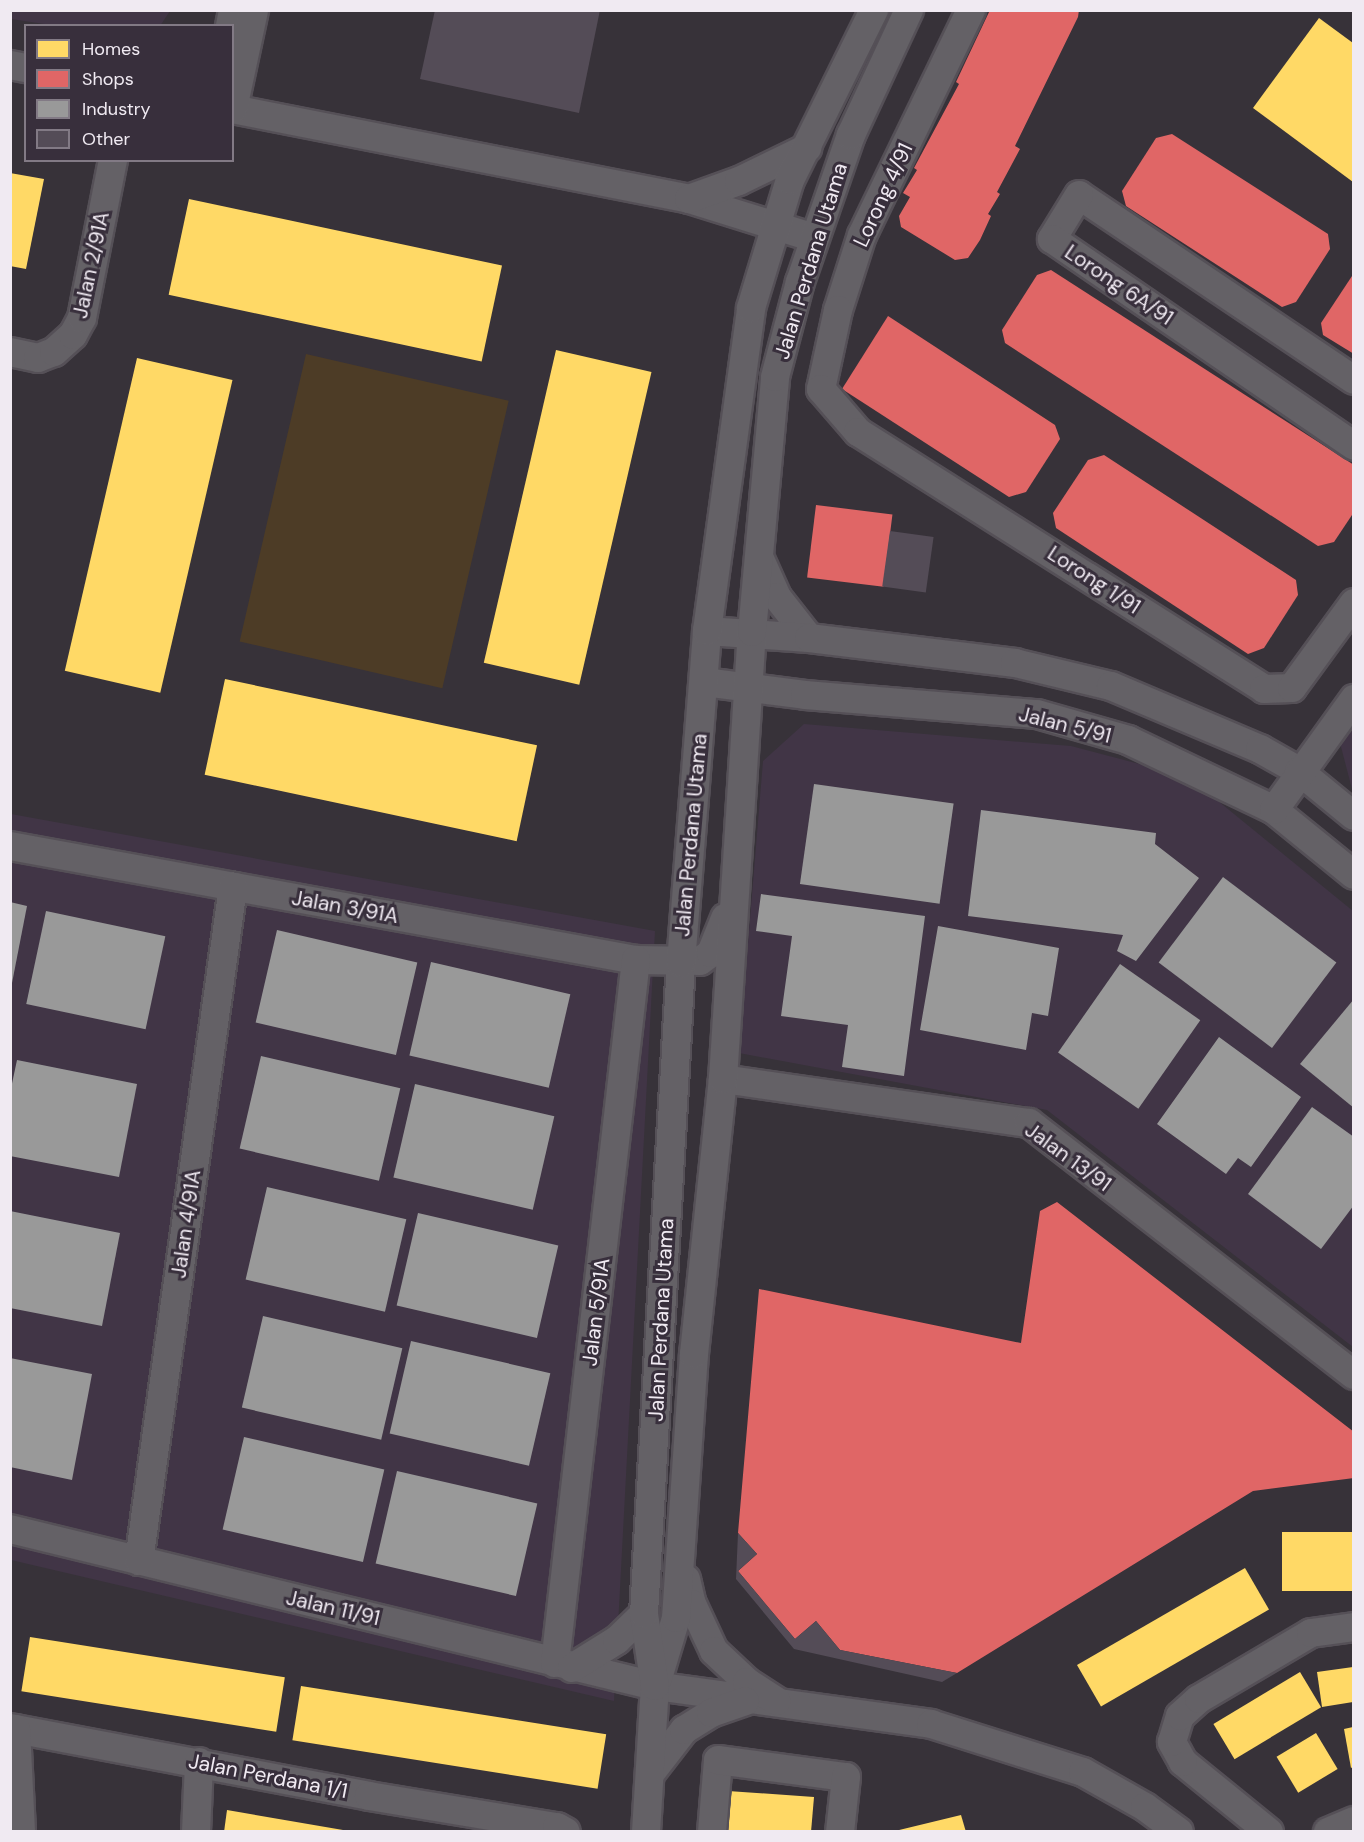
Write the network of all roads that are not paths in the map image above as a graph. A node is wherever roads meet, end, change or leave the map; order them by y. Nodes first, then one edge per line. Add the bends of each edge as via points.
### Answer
1 (874, 10) edge
2 (909, 10) edge
3 (971, 10) edge
4 (237, 19) edge
5 (234, 86) edge
6 (234, 109) edge
7 (265, 116) junction
8 (807, 148) junction
9 (113, 162) edge
10 (689, 199) junction
11 (775, 226) junction
12 (814, 238) junction
13 (10, 352) edge
14 (1353, 380) edge
15 (821, 389) joint
16 (1353, 446) edge
17 (759, 556) junction
18 (1353, 603) edge
19 (707, 631) junction
20 (752, 632) junction
21 (809, 638) junction
22 (704, 682) junction
23 (749, 688) junction
24 (805, 695) junction
25 (1353, 699) edge
26 (1327, 734) junction
27 (745, 740) junction
28 (1260, 749) junction
29 (1299, 771) junction
30 (1274, 810) junction
31 (1351, 814) edge
32 (10, 846) edge
33 (1353, 875) edge
34 (233, 887) junction
35 (734, 896) junction
36 (636, 960) junction
37 (681, 963) junction
38 (723, 1078) junction
39 (1353, 1375) edge
40 (10, 1530) edge
41 (681, 1556) junction
42 (139, 1561) junction
43 (644, 1614) junction
44 (1353, 1627) edge
45 (564, 1665) junction
46 (655, 1686) junction
47 (747, 1700) junction
48 (780, 1703) junction
49 (13, 1729) edge
50 (199, 1762) junction
51 (650, 1774) junction
52 (1353, 1821) edge
53 (21, 1832) edge
54 (196, 1832) edge
55 (566, 1832) edge
56 (646, 1832) edge
57 (712, 1832) edge
58 (840, 1832) edge
59 (1179, 1832) edge
60 (1269, 1832) edge
61 (1328, 1832) edge

1 - 8 street, Jalan Perdana Utama
2 - 12 street, Jalan Perdana Utama via 851,135
3 - 15 street, Lorong 4/91 via 861,235 838,310
4 - 5 street
4 - 7 street
6 - 7 street
7 - 10 street
8 - 10 street
8 - 11 street, Jalan Perdana Utama via 790,180
9 - 13 street, Jalan 2/91A via 78,326 54,352 38,358
10 - 11 street
11 - 12 street
11 - 19 street, Jalan Perdana Utama via 751,308
12 - 17 street, Jalan Perdana Utama via 775,377
14 - 16 street, Lorong 6A/91 via 1079,195 1052,239
15 - 18 street, Lorong 1/91 via 858,432 1264,689 1292,688
17 - 20 street, Jalan Perdana Utama
17 - 21 street via 777,597
19 - 20 street
19 - 22 street, Jalan Perdana Utama
20 - 21 street
20 - 23 street, Jalan Perdana Utama
21 - 28 street via 1015,663 1111,686
22 - 23 street, Jalan 5/91
22 - 37 street, Jalan Perdana Utama
23 - 24 street, Jalan 5/91
23 - 27 street, Jalan Perdana Utama
24 - 27 street via 780,704
24 - 30 street, Jalan 5/91 via 1037,714 1128,740
25 - 26 street
26 - 28 street via 1286,751
26 - 29 street
26 - 31 street via 1328,772
27 - 35 street, Jalan Perdana Utama
28 - 29 street
29 - 30 street
29 - 31 street
30 - 33 street, Jalan 5/91
32 - 34 street, Jalan 3/91A
34 - 36 street, Jalan 3/91A
34 - 42 street, Jalan 4/91A
35 - 37 street via 711,953 700,961
35 - 38 street, Jalan Perdana Utama
36 - 37 street, Jalan 3/91A
36 - 45 street, Jalan 5/91A
37 - 43 street, Jalan Perdana Utama
38 - 39 street, Jalan 13/91 via 1029,1123
38 - 41 street, Jalan Perdana Utama via 694,1354
40 - 42 street, Jalan 11/91
41 - 46 street, Jalan Perdana Utama via 676,1618
41 - 48 street via 692,1604 714,1651 747,1682
42 - 45 street, Jalan 11/91
43 - 45 street via 617,1640
43 - 46 street, Jalan Perdana Utama
44 - 60 street via 1311,1633 1199,1699 1180,1716 1172,1742 1183,1762
45 - 46 street, Jalan 11/91
46 - 47 street
46 - 51 street, Jalan Perdana Utama
47 - 48 street
47 - 51 street via 711,1713 684,1730
48 - 59 street via 931,1724 1083,1773 1145,1807
49 - 50 street, Jalan Perdana 1/1
49 - 53 street
50 - 54 street
50 - 55 street, Jalan Perdana 1/1
51 - 56 street, Jalan Perdana Utama
52 - 61 street
57 - 58 street via 718,1760 846,1777

